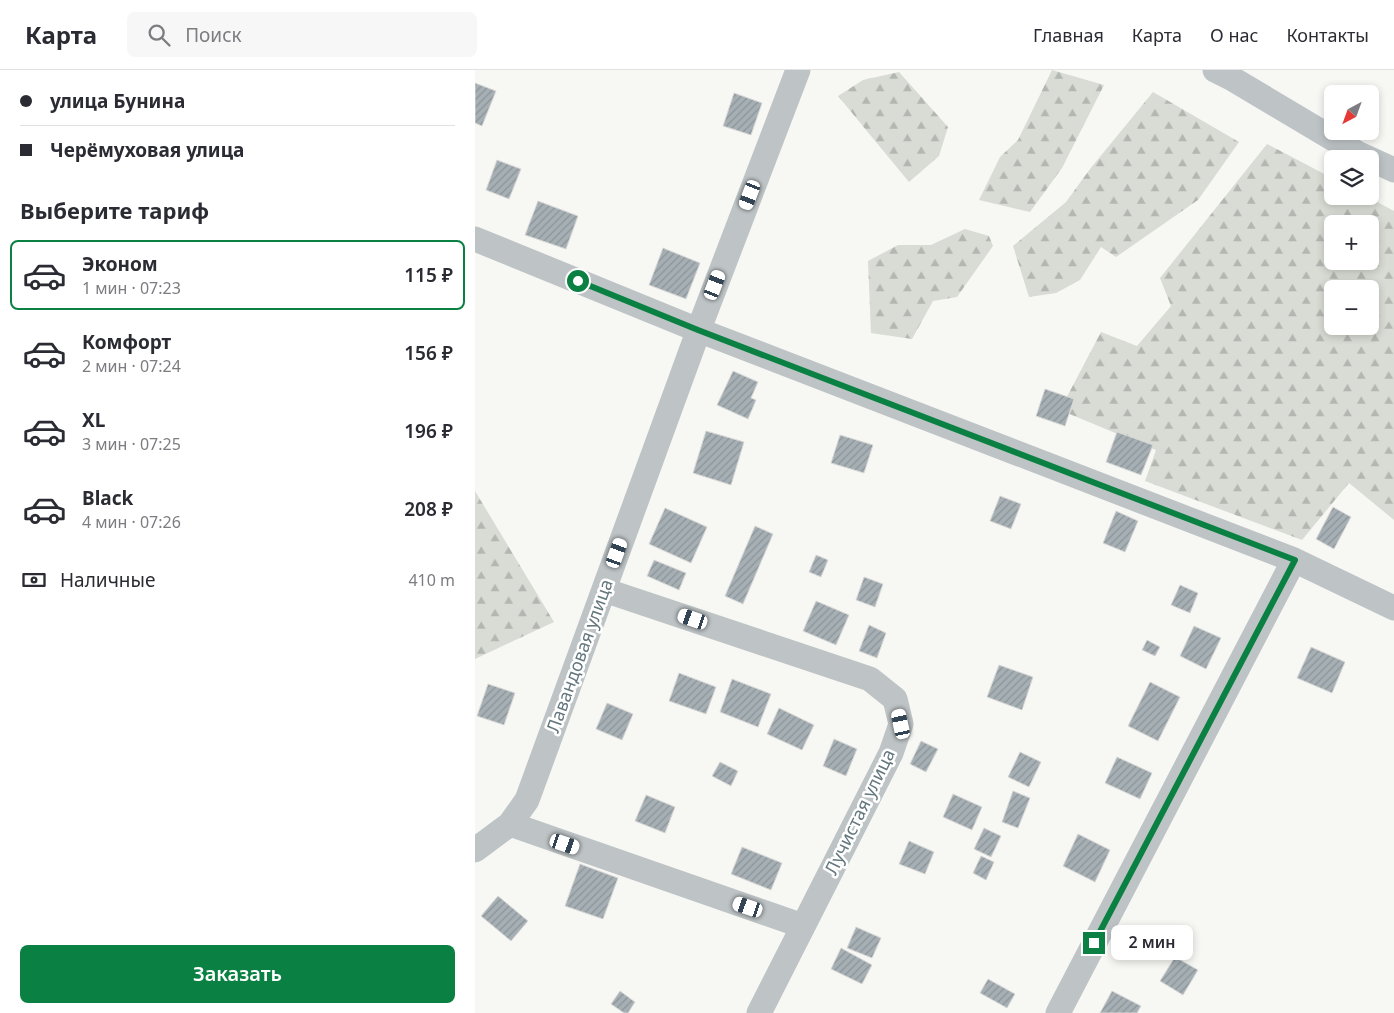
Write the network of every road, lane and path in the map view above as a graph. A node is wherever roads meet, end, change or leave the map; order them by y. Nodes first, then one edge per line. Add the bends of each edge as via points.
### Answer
1 (798, 70) edge
2 (1228, 73) edge
3 (1394, 170) edge
4 (475, 239) edge
5 (698, 330) junction
6 (1295, 560) junction
7 (604, 590) junction
8 (1394, 608) edge
9 (510, 824) junction
10 (475, 850) edge
11 (803, 926) junction
12 (759, 1013) edge
13 (1058, 1013) edge

1 - 5 street, Лавандовая улица
2 - 3 street via 1357,152
4 - 5 street
5 - 6 street
5 - 7 street, Лавандовая улица
6 - 8 street
6 - 13 street
7 - 9 street, Лавандовая улица via 527,800
7 - 11 street, Лучистая улица via 870,679 895,699 901,724 891,754
9 - 10 street, Лавандовая улица
9 - 11 street
11 - 12 street, Лучистая улица

